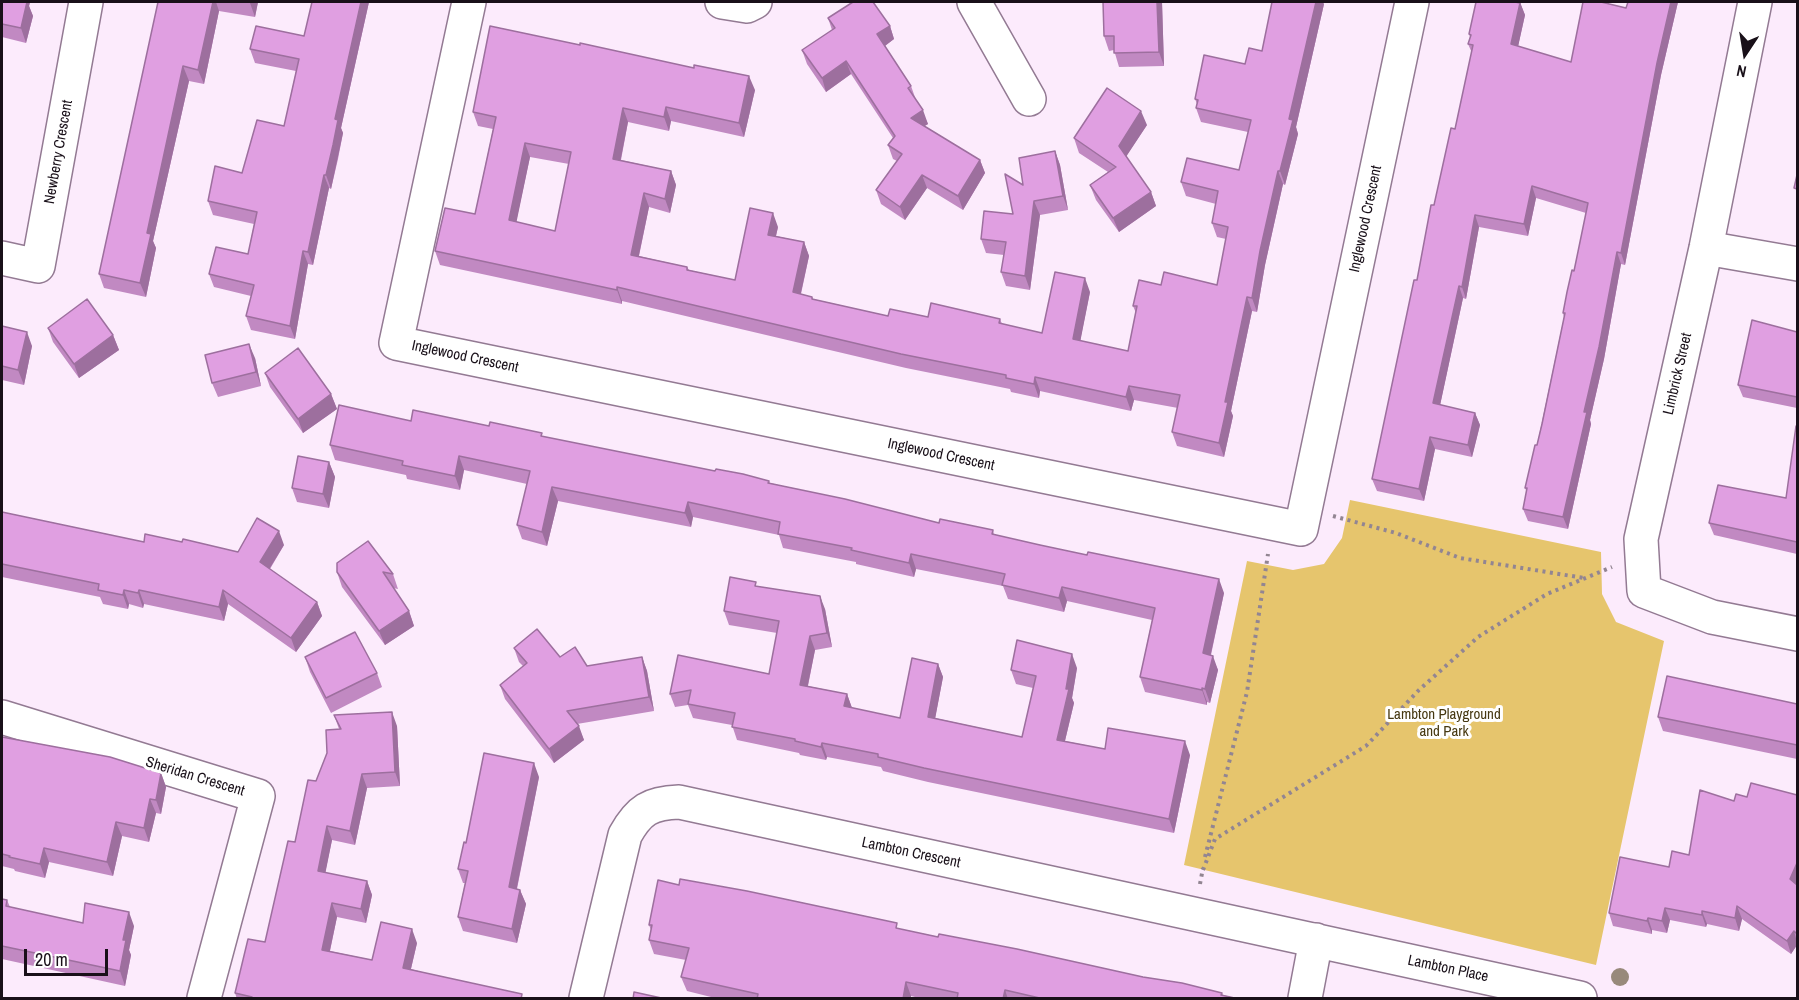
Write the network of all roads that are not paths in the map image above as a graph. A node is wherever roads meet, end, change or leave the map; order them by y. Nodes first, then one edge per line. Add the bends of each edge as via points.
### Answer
1 (86, 2) edge
2 (469, 2) edge
3 (722, 2) edge
4 (755, 2) edge
5 (974, 2) edge
6 (1412, 2) edge
7 (1755, 2) edge
8 (1029, 99) dead end
9 (1706, 248) junction
10 (2, 258) edge
11 (1797, 264) edge
12 (1797, 634) edge
13 (2, 717) edge
14 (1316, 940) junction
15 (204, 999) edge
16 (586, 999) edge
17 (1305, 999) edge
18 (1580, 999) edge

1 - 10 street, Newberry Crescent via 38,266
2 - 6 street, Inglewood Crescent via 396,343 1301,529
3 - 4 street via 747,6
5 - 8 street
7 - 9 street, Limbrick Street
9 - 11 street
9 - 12 street, Limbrick Street via 1641,539 1644,591 1712,617
13 - 15 street, Sheridan Crescent via 258,796
14 - 16 street, Lambton Crescent via 679,802 663,803 650,806 634,819 625,836
14 - 17 street
14 - 18 street, Lambton Place

